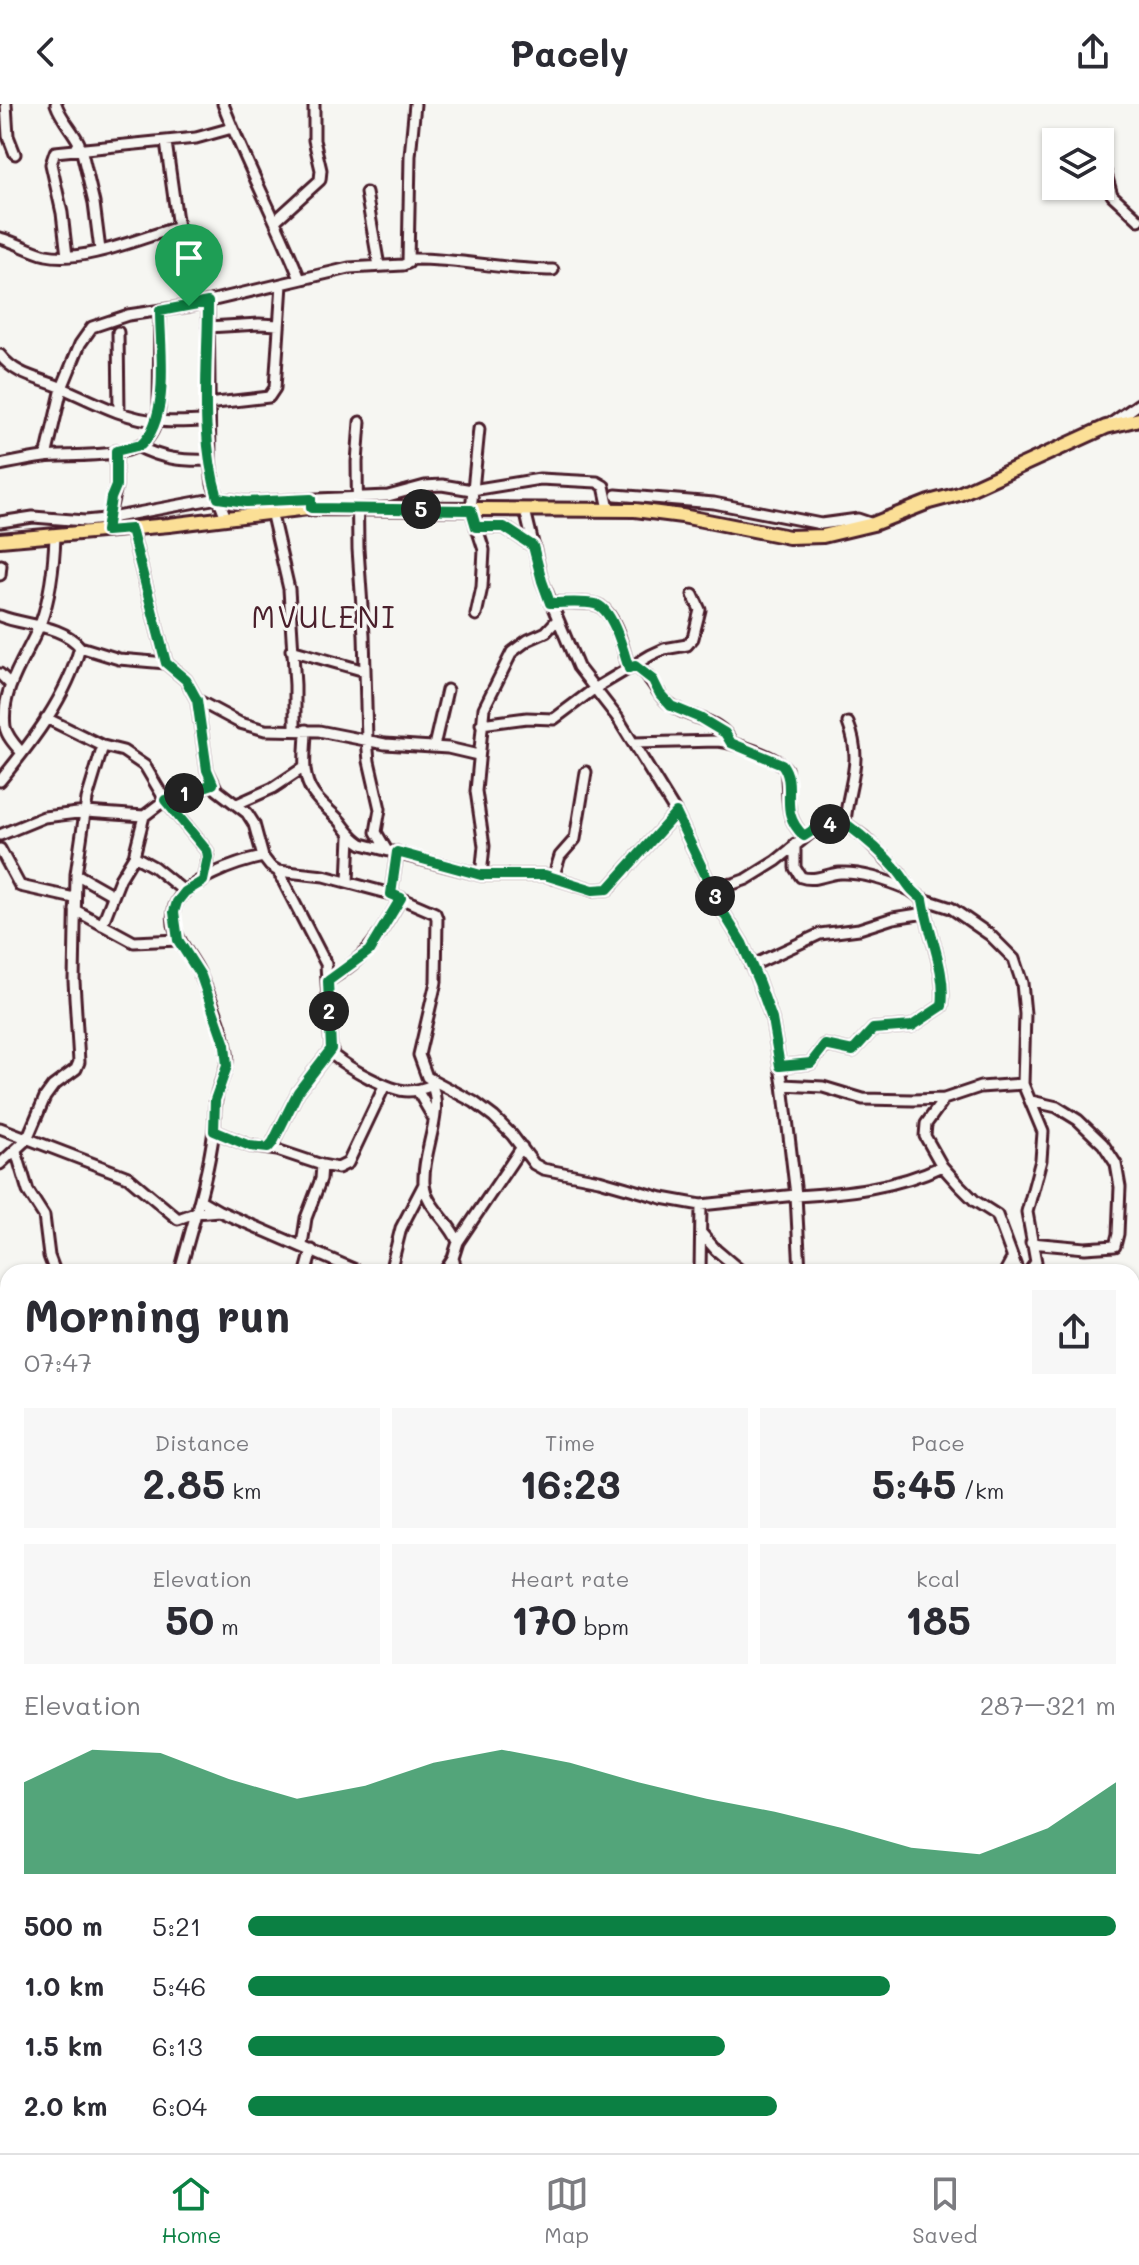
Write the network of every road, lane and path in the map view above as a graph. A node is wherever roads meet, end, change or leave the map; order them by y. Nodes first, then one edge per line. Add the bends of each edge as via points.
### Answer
1 (6, 104) edge
2 (56, 104) edge
3 (223, 104) edge
4 (314, 104) edge
5 (415, 104) edge
6 (232, 128) junction
7 (166, 142) junction
8 (79, 149) junction
9 (15, 154) dead end
10 (366, 193) dead end
11 (1114, 197) edge
12 (1139, 220) edge
13 (275, 221) junction
14 (179, 227) junction
15 (0, 238) edge
16 (100, 250) junction
17 (67, 256) junction
18 (410, 259) junction
19 (379, 266) junction
20 (553, 270) dead end
21 (300, 279) junction
22 (282, 284) junction
23 (208, 302) junction
24 (189, 306) junction
25 (160, 311) junction
26 (279, 325) junction
27 (208, 327) junction
28 (118, 332) dead end
29 (0, 355) edge
30 (62, 388) junction
31 (207, 404) junction
32 (1139, 404) edge
33 (119, 412) junction
34 (1139, 419) edge
35 (157, 421) junction
36 (207, 421) junction
37 (360, 422) dead end
38 (1106, 427) junction
39 (479, 429) dead end
40 (137, 446) junction
41 (116, 451) junction
42 (46, 457) junction
43 (210, 460) junction
44 (0, 465) edge
45 (472, 490) junction
46 (218, 498) junction
47 (611, 501) junction
48 (357, 502) junction
49 (311, 503) junction
50 (471, 510) junction
51 (525, 510) junction
52 (271, 511) junction
53 (25, 518) junction
54 (226, 518) junction
55 (0, 522) edge
56 (873, 524) junction
57 (107, 525) junction
58 (476, 527) junction
59 (131, 529) junction
60 (55, 536) junction
61 (27, 538) junction
62 (0, 540) edge
63 (533, 546) junction
64 (693, 595) dead end
65 (550, 603) junction
66 (476, 615) dead end
67 (0, 616) edge
68 (558, 619) junction
69 (40, 625) junction
70 (80, 647) junction
71 (291, 650) junction
72 (166, 663) junction
73 (632, 668) junction
74 (365, 671) junction
75 (0, 674) edge
76 (10, 684) junction
77 (594, 689) junction
78 (447, 690) dead end
79 (197, 700) junction
80 (46, 718) junction
81 (848, 723) dead end
82 (481, 724) junction
83 (300, 730) junction
84 (367, 740) junction
85 (633, 743) junction
86 (731, 743) junction
87 (103, 746) junction
88 (434, 746) junction
89 (22, 753) junction
90 (478, 755) junction
91 (303, 768) junction
92 (586, 772) dead end
93 (0, 781) edge
94 (213, 784) junction
95 (165, 800) junction
96 (237, 804) junction
97 (86, 812) junction
98 (676, 813) junction
99 (144, 816) junction
100 (845, 823) junction
101 (0, 835) edge
102 (350, 836) junction
103 (804, 836) junction
104 (362, 844) junction
105 (795, 844) junction
106 (0, 849) edge
107 (386, 849) junction
108 (397, 852) junction
109 (134, 856) junction
110 (350, 856) junction
111 (263, 857) junction
112 (278, 871) junction
113 (76, 874) junction
114 (481, 875) junction
115 (553, 878) junction
116 (203, 881) junction
117 (348, 882) junction
118 (710, 885) junction
119 (910, 890) junction
120 (185, 892) junction
121 (391, 894) junction
122 (113, 895) junction
123 (74, 898) junction
124 (401, 898) junction
125 (923, 899) junction
126 (75, 910) junction
127 (925, 913) junction
128 (102, 925) junction
129 (178, 940) junction
130 (751, 966) junction
131 (328, 981) junction
132 (331, 1049) junction
133 (780, 1066) junction
134 (430, 1081) junction
135 (1023, 1084) junction
136 (385, 1085) junction
137 (783, 1085) junction
138 (417, 1090) junction
139 (944, 1099) junction
140 (1031, 1101) junction
141 (434, 1119) junction
142 (0, 1128) edge
143 (214, 1131) junction
144 (27, 1139) junction
145 (273, 1147) junction
146 (522, 1147) junction
147 (16, 1151) junction
148 (0, 1164) edge
149 (322, 1165) junction
150 (942, 1166) junction
151 (424, 1184) junction
152 (796, 1195) junction
153 (200, 1200) junction
154 (701, 1205) junction
155 (219, 1211) junction
156 (195, 1213) junction
157 (702, 1234) junction
158 (458, 1242) junction
159 (1031, 1243) junction
160 (302, 1245) junction
161 (312, 1250) junction
162 (453, 1258) junction
163 (1012, 1259) junction
164 (52, 1264) edge
165 (182, 1264) edge
166 (308, 1264) edge
167 (343, 1264) edge
168 (392, 1264) edge
169 (449, 1264) edge
170 (455, 1264) edge
171 (700, 1264) edge
172 (733, 1264) edge
173 (800, 1264) edge
174 (1009, 1264) edge
175 (1014, 1264) edge
176 (1035, 1264) edge

1 - 9 street
2 - 8 street
3 - 6 street
4 - 13 street via 320,180
5 - 18 street via 407,212
6 - 7 street
6 - 13 street
7 - 8 street
7 - 14 street
8 - 16 street
8 - 17 street via 55,152 51,164
10 - 19 street
11 - 12 street
13 - 21 street
14 - 16 street
14 - 24 street
15 - 17 street via 34,252
16 - 17 street
18 - 19 street via 403,265
18 - 20 street
19 - 21 street
21 - 22 street
22 - 23 street
22 - 26 street
23 - 24 street
23 - 27 street
24 - 25 street
25 - 30 street via 92,327
25 - 35 street
26 - 27 street
26 - 31 street via 275,388 269,397
27 - 31 street
28 - 33 street
29 - 30 street via 28,376
30 - 33 street
30 - 42 street
31 - 36 street
32 - 38 street
33 - 35 street
34 - 38 main road
35 - 36 street
35 - 40 street via 147,440
36 - 43 street
37 - 48 street
38 - 56 main road via 959,494
39 - 45 street
40 - 41 street
40 - 43 street via 173,460
41 - 42 street
41 - 57 street via 116,486
42 - 44 street
43 - 46 street
45 - 47 street via 540,479 597,482
45 - 48 street via 434,486
45 - 50 street
46 - 49 street
46 - 54 street
46 - 57 street
47 - 51 main road
47 - 56 street via 714,503 821,524 858,519
47 - 56 main road via 789,537 823,536
48 - 49 main road
48 - 50 main road
48 - 74 street
49 - 52 main road
50 - 51 main road
50 - 58 street
51 - 63 street
52 - 54 main road
52 - 71 street via 289,589
53 - 55 street
53 - 57 street
53 - 61 street
54 - 59 main road
57 - 59 main road
57 - 60 main road
58 - 63 street via 504,527
58 - 66 street via 484,550
59 - 72 street
60 - 61 main road
60 - 69 street via 52,578
61 - 62 main road
63 - 65 street
64 - 73 street via 700,610 691,642 664,649
65 - 68 street
65 - 73 street via 602,608
67 - 69 street
68 - 77 street via 578,667
68 - 82 street via 512,652 487,699
69 - 70 street
69 - 76 street
70 - 72 street via 119,659
70 - 80 street
71 - 74 street
71 - 83 street
72 - 79 street via 186,680
73 - 77 street
73 - 86 street via 653,680 671,706 725,733
74 - 84 street
75 - 76 street
76 - 89 street via 5,728
77 - 82 street via 554,719
77 - 85 street
78 - 88 street
79 - 83 street via 240,723 265,730
79 - 94 street
80 - 87 street
80 - 89 street
81 - 100 street via 856,759
82 - 90 street
83 - 84 street
83 - 91 street
84 - 88 street
84 - 107 street via 380,809 376,832
85 - 86 street
85 - 98 street
86 - 103 street via 782,764 789,815
87 - 95 street via 123,751 145,766
87 - 97 street
88 - 90 street
89 - 93 street
90 - 114 street
91 - 96 street
91 - 102 street via 313,794
92 - 115 street via 575,839 560,856
94 - 95 street
94 - 96 street
95 - 99 street
95 - 116 street via 207,851
96 - 111 street via 254,824
97 - 99 street
97 - 101 street via 44,817
97 - 113 street
98 - 115 street via 608,889
98 - 118 street
99 - 109 street
100 - 103 street via 818,827
100 - 119 street via 899,872
102 - 104 street
102 - 110 street
103 - 105 street
104 - 107 street
104 - 110 street
105 - 118 street via 747,879
105 - 119 street via 795,868 801,877 853,873
106 - 123 street via 20,886
107 - 108 street
108 - 114 street
108 - 121 street
109 - 120 street
109 - 122 street
110 - 117 street
111 - 112 street
111 - 116 street
112 - 117 street
112 - 131 street via 319,948
113 - 122 street
113 - 123 street
114 - 115 street
116 - 120 street
117 - 121 street
118 - 130 street
119 - 125 street
120 - 129 street via 174,912
121 - 124 street
122 - 128 street
123 - 126 street
124 - 131 street via 369,951
124 - 134 street via 430,909 437,918 436,982 419,1055
125 - 127 street
125 - 135 street via 951,908 1014,959 1025,1014
126 - 128 street
126 - 144 street via 79,1062 45,1097
127 - 130 street via 820,934
127 - 133 street via 937,955 942,1006 912,1026 873,1029 853,1051 825,1045 811,1063
128 - 129 street via 134,942
129 - 143 street via 201,976 225,1045 227,1066 215,1100
130 - 133 street via 772,1019
131 - 132 street
132 - 136 street via 341,1062
132 - 145 street via 298,1092
133 - 137 street
134 - 138 street
134 - 141 street
134 - 146 street via 474,1102
135 - 139 street via 980,1087
135 - 140 street
136 - 138 street
136 - 149 street via 348,1163 338,1168
137 - 139 street via 823,1087 863,1099
137 - 152 street
138 - 141 street
139 - 150 street via 925,1130
140 - 159 street via 1044,1144 1027,1212
140 - 159 street via 1057,1107 1078,1120 1111,1155 1120,1187 1115,1246
141 - 151 street
142 - 144 street
143 - 145 street via 250,1146
143 - 153 street
144 - 147 street
144 - 156 street via 128,1177 178,1219
145 - 149 street
146 - 154 street via 543,1169
146 - 158 street
147 - 148 street
147 - 164 street via 28,1191 44,1216
149 - 160 street
150 - 152 street via 869,1189
150 - 163 street via 975,1201 997,1215
151 - 158 street
151 - 168 street via 401,1228
152 - 154 street
152 - 173 street
153 - 155 street
153 - 156 street
154 - 157 street
155 - 156 street
155 - 160 street
156 - 165 street
157 - 171 street
157 - 172 street
158 - 162 street
159 - 176 street
160 - 161 street
161 - 166 street
161 - 167 street
162 - 169 street
162 - 170 street
163 - 174 street
163 - 175 street

